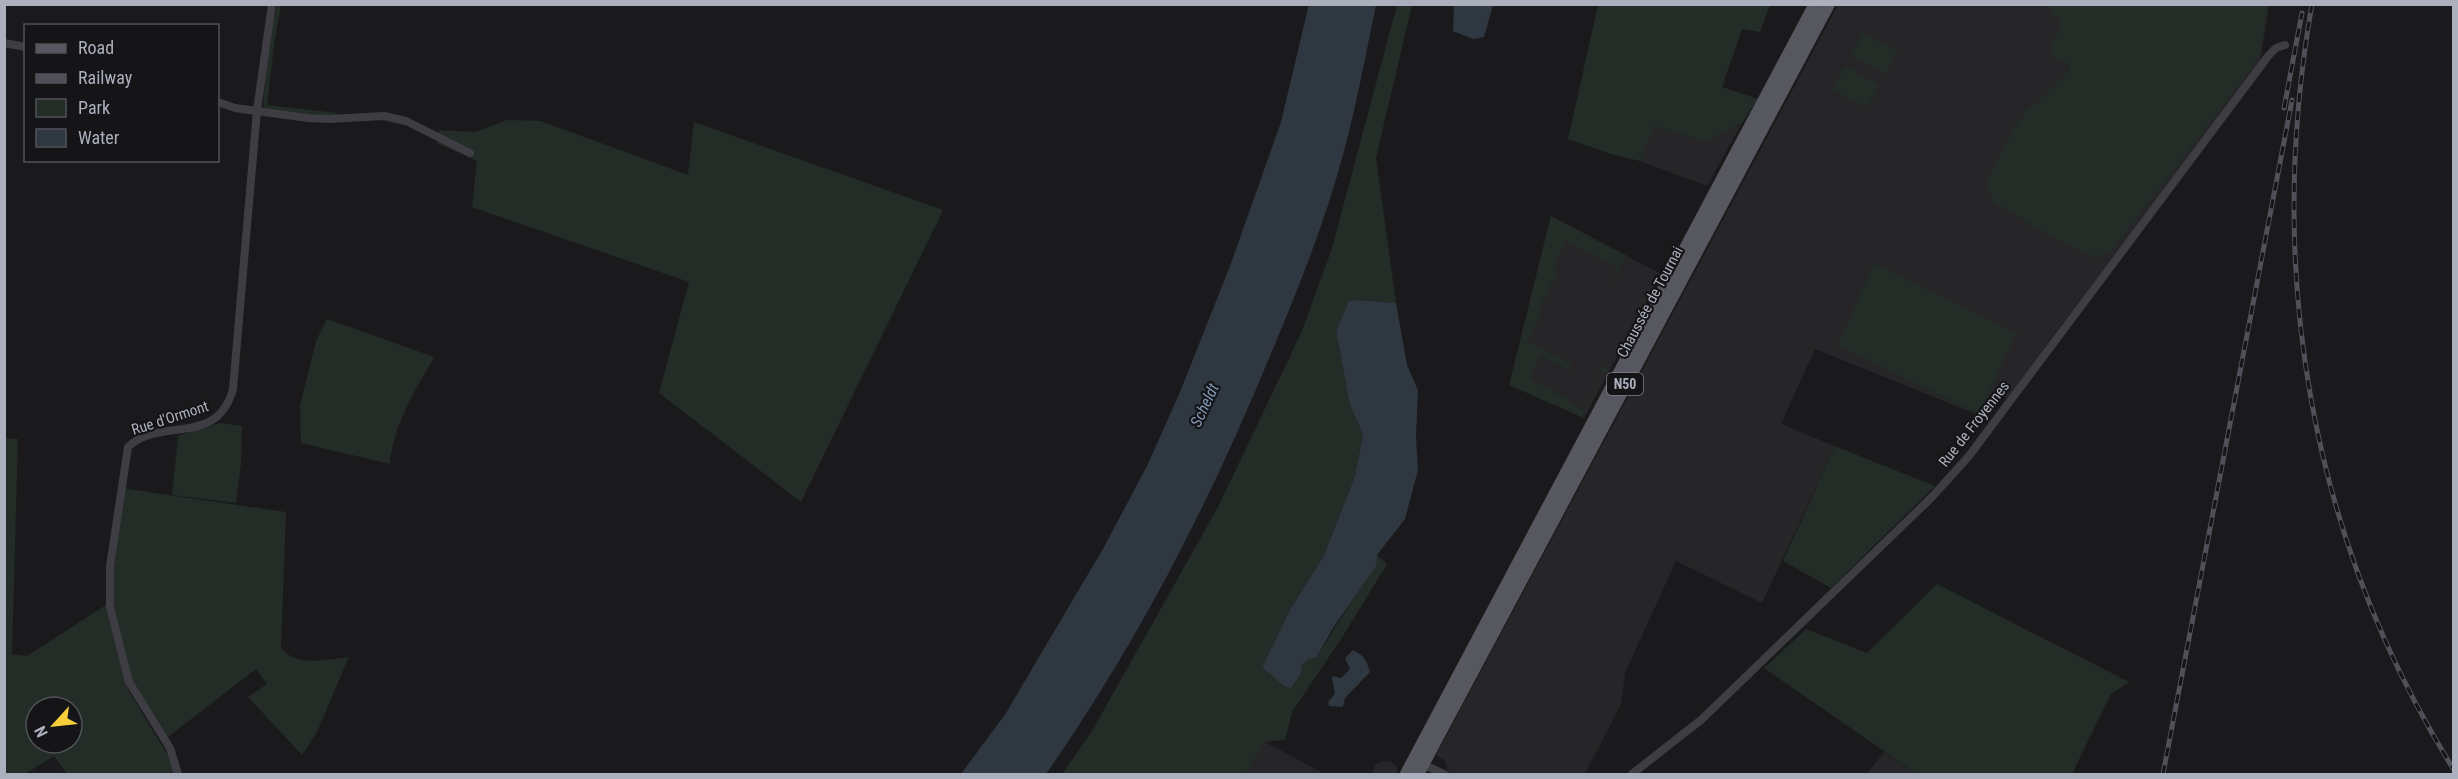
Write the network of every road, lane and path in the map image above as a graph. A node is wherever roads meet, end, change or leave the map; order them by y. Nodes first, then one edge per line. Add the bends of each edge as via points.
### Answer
1 (272, 4) edge
2 (1816, 4) edge
3 (1828, 4) edge
4 (4, 43) edge
5 (2286, 45) dead end
6 (24, 47) edge
7 (219, 102) edge
8 (257, 110) junction
9 (470, 153) dead end
10 (1418, 766) edge
11 (178, 774) edge
12 (1407, 774) edge
13 (1444, 774) edge
14 (1632, 774) edge

1 - 8 street, Rue d'Ormont
2 - 10 main road, Chaussée de Tournai / N50
3 - 10 main road, Chaussée de Tournai / N50
4 - 6 street
5 - 14 street, Rue de Froyennes via 2269,55 1970,456 1701,720
7 - 8 street
8 - 9 street via 329,119 384,116 406,121
8 - 11 street, Rue d'Ormont via 230,400 211,422 147,437 128,447 111,557 110,607 123,663 134,692 170,748
10 - 12 main road, Chaussée de Tournai / N50
10 - 13 street

